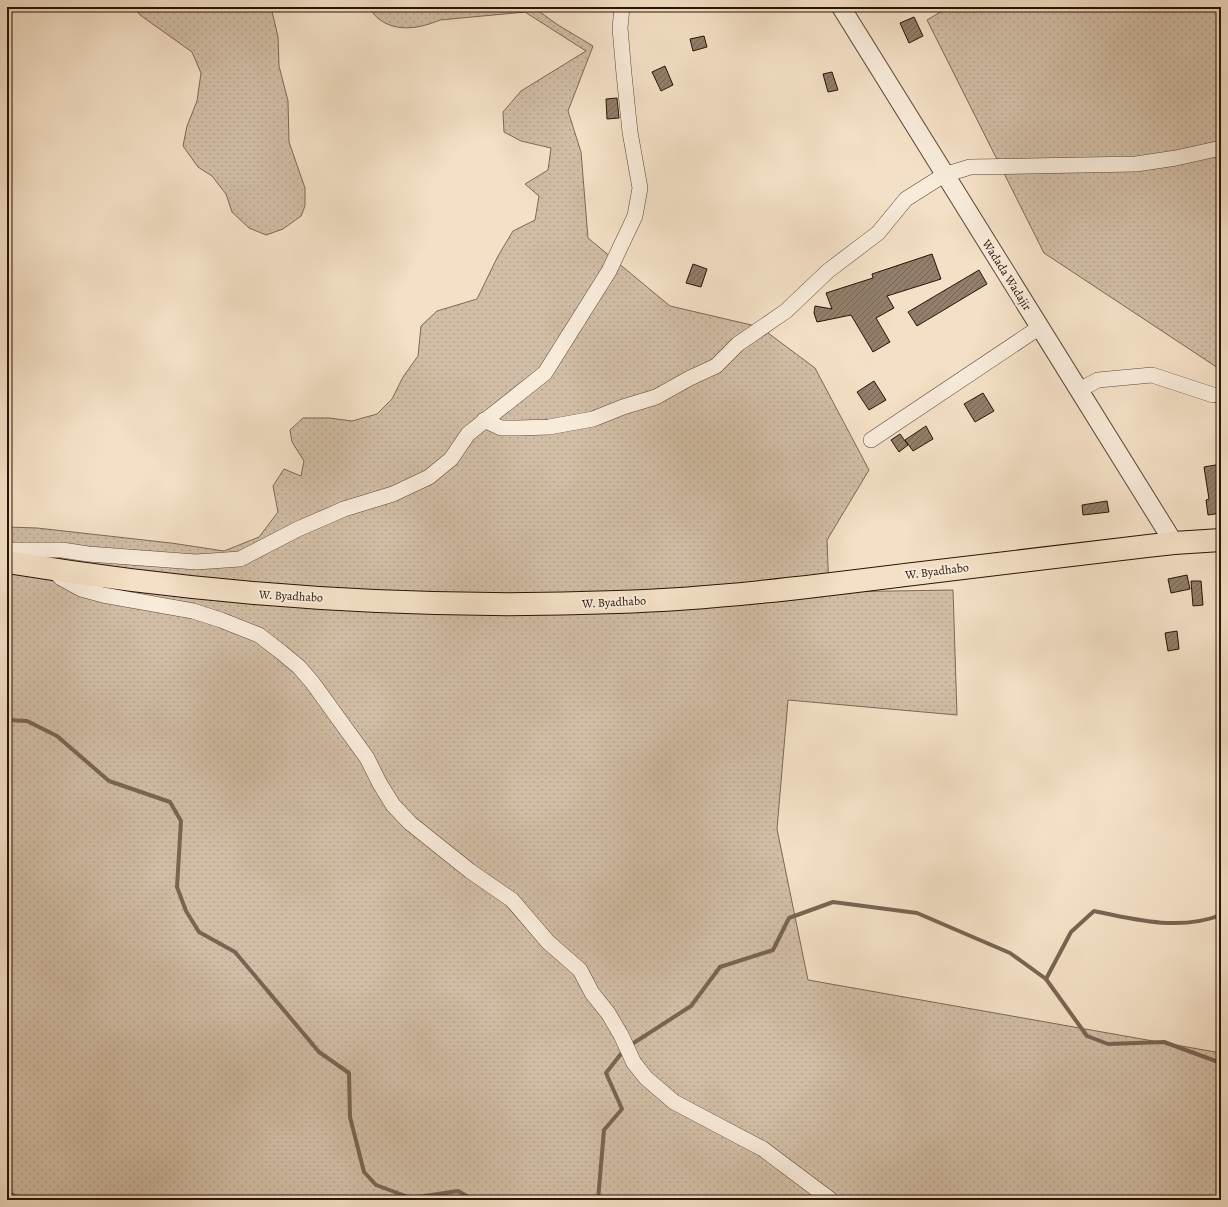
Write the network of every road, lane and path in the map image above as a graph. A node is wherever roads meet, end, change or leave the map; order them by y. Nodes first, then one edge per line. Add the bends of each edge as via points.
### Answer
1 (622, 7) edge
2 (841, 7) edge
3 (1221, 148) edge
4 (944, 175) junction
5 (1040, 327) junction
6 (1079, 390) junction
7 (1213, 395) dead end
8 (484, 420) junction
9 (871, 440) dead end
10 (1221, 540) edge
11 (1174, 543) junction
12 (7, 550) edge
13 (7, 562) edge
14 (53, 569) junction
15 (831, 1200) edge

1 - 8 street via 620,28 624,74 630,132 640,188 634,216 609,271 545,373
2 - 4 street, Wadada Wadajir
3 - 4 street via 1136,164 970,167
4 - 5 street, Wadada Wadajir
4 - 8 street via 906,199 878,234 828,271 786,311 738,344 716,366 656,397 593,419 549,427 518,428 501,428
5 - 6 street, Wadada Wadajir
5 - 9 street
6 - 7 street via 1098,380 1152,375
6 - 11 street, Wadada Wadajir
8 - 12 street via 468,434 451,459 429,477 393,494 344,509 240,559 196,562 62,550
10 - 11 main road, W. Byadhabo
11 - 14 main road, W. Byadhabo via 748,594 536,605 274,596
13 - 14 main road, W. Byadhabo
14 - 15 street via 60,578 81,589 193,611 259,635 299,667 367,758 380,784 410,823 470,871 512,900 548,942 580,970 592,993 614,1024 634,1063 646,1078 674,1102 763,1149

